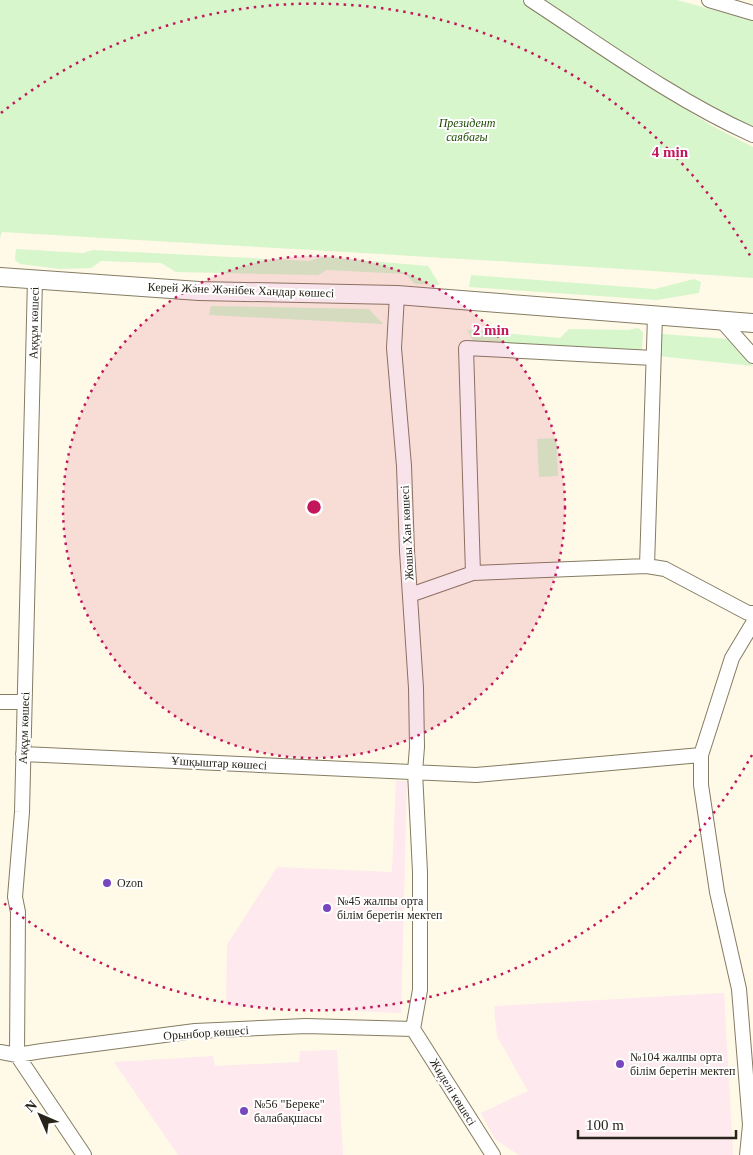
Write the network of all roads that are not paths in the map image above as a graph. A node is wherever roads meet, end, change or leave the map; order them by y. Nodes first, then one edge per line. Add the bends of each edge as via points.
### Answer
1 (531, 0) edge
2 (709, 0) edge
3 (753, 13) edge
4 (753, 135) edge
5 (0, 277) edge
6 (35, 279) junction
7 (397, 294) junction
8 (655, 316) junction
9 (722, 321) junction
10 (753, 323) edge
11 (753, 356) edge
12 (653, 358) junction
13 (647, 566) junction
14 (473, 573) junction
15 (410, 595) junction
16 (753, 613) edge
17 (753, 623) edge
18 (0, 702) edge
19 (24, 702) junction
20 (22, 754) junction
21 (701, 755) junction
22 (415, 772) junction
23 (746, 989) edge
24 (413, 1030) junction
25 (0, 1052) edge
26 (17, 1055) junction
27 (84, 1155) edge
28 (493, 1155) edge
29 (746, 1155) edge

1 - 4 street via 646,76
2 - 3 street
5 - 6 main road, Керей Және Жәнібек Хандар көшесі
6 - 7 main road, Керей Және Жәнібек Хандар көшесі via 199,290
6 - 19 street, Аққұм көшесі
7 - 8 main road, Керей Және Жәнібек Хандар көшесі via 628,319
7 - 15 street, Жошы Хан көшесі via 394,348
8 - 9 main road, Керей Және Жәнібек Хандар көшесі
8 - 12 street
9 - 10 main road, Керей Және Жәнібек Хандар көшесі
9 - 11 street
12 - 13 street
12 - 14 street via 466,348
13 - 14 street
13 - 16 street via 665,570
14 - 15 street
15 - 22 street, Жошы Хан көшесі via 416,688
17 - 21 street via 732,658
18 - 19 street
19 - 20 street, Аққұм көшесі
20 - 22 street, Ұшқыштар көшесі
20 - 26 street, Аққұм көшесі via 16,897
21 - 22 street, Ұшқыштар көшесі via 476,775
21 - 23 street via 701,785 717,892
22 - 24 street, Жошы Хан көшесі via 421,954 420,990
23 - 29 street via 750,1124
24 - 26 street, Орынбор көшесі via 306,1026 194,1032
24 - 28 street, Жиделі көшесі
25 - 26 street, Орынбор көшесі
26 - 27 street

